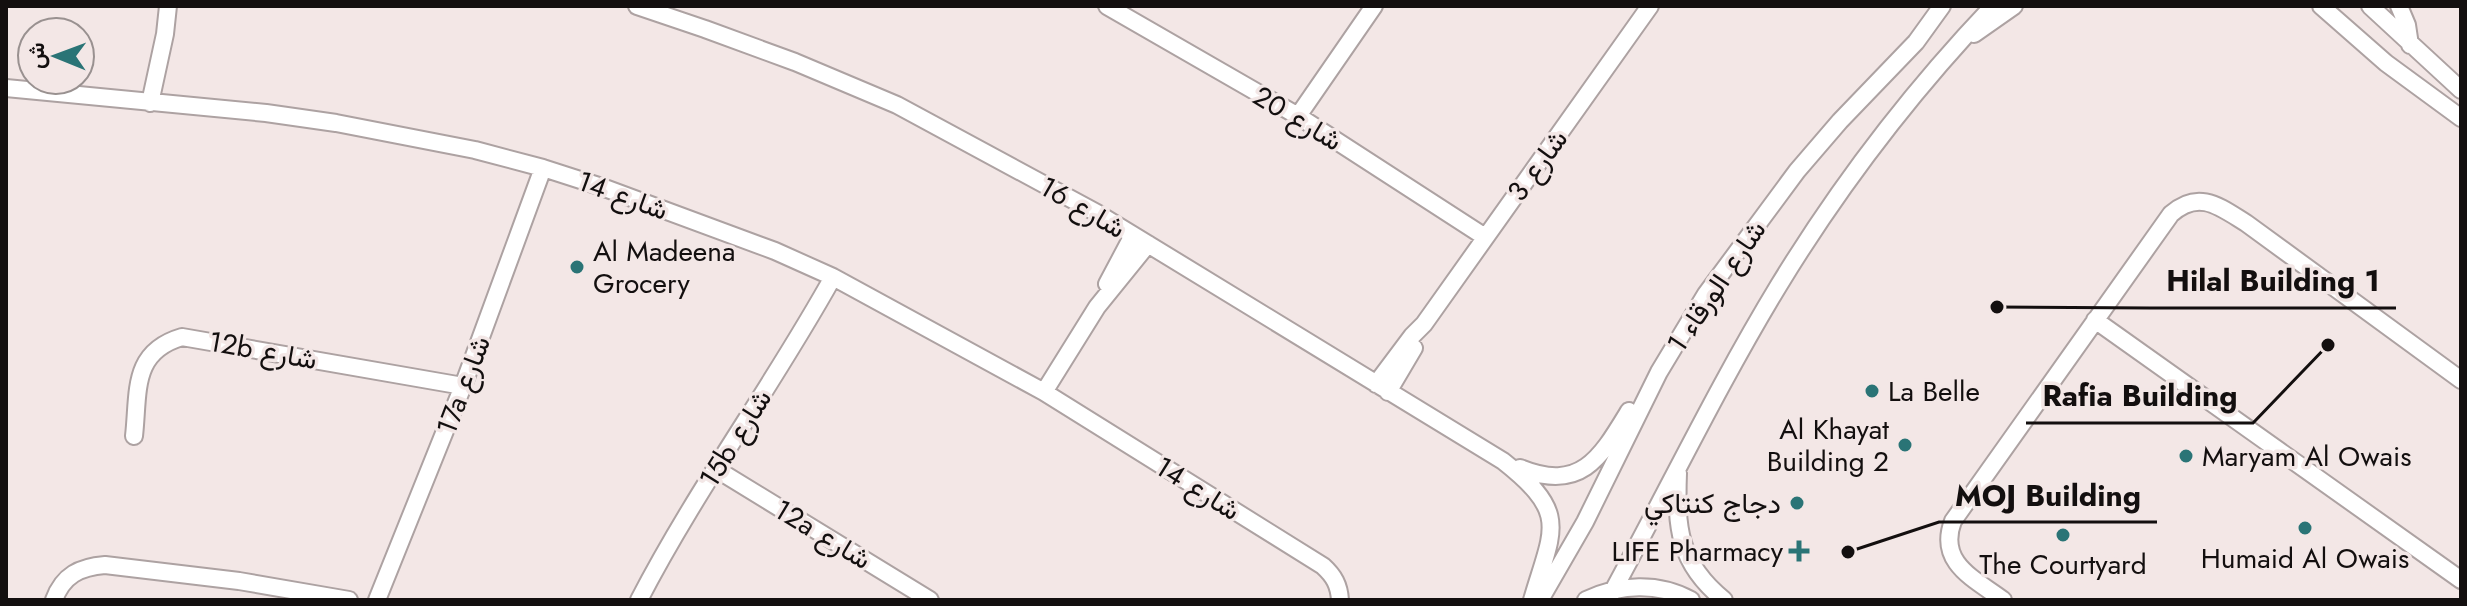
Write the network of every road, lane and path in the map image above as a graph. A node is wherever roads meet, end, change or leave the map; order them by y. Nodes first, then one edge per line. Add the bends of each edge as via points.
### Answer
1 (168, 6) edge
2 (637, 6) edge
3 (1107, 6) edge
4 (1374, 6) edge
5 (1650, 6) edge
6 (1993, 6) edge
7 (2014, 6) edge
8 (2321, 6) edge
9 (2370, 6) edge
10 (2399, 6) edge
11 (1944, 9) edge
12 (1955, 45) junction
13 (2410, 45) junction
14 (6, 88) edge
15 (2461, 90) edge
16 (156, 104) junction
17 (1298, 116) junction
18 (2461, 118) edge
19 (543, 168) junction
20 (1485, 237) junction
21 (1140, 240) junction
22 (833, 277) junction
23 (2095, 320) junction
24 (1659, 372) junction
25 (2461, 380) edge
26 (463, 386) junction
27 (1382, 388) junction
28 (1044, 392) junction
29 (134, 436) dead end
30 (1503, 461) junction
31 (1678, 466) junction
32 (716, 469) junction
33 (2461, 580) edge
34 (1339, 593) edge
35 (1610, 595) edge
36 (54, 600) edge
37 (349, 600) edge
38 (377, 600) edge
39 (639, 600) edge
40 (930, 600) edge
41 (1532, 600) edge
42 (1540, 600) edge
43 (1586, 600) edge
44 (1691, 600) edge
45 (1724, 600) edge
46 (2003, 600) edge

1 - 16 street
2 - 21 street, شارع 16 via 877,96
3 - 17 street, شارع 20
4 - 17 street
5 - 20 street, شارع 3
6 - 12 street, شارع الورقاء 1
7 - 12 street
8 - 18 street
9 - 13 street
10 - 13 street
11 - 24 street, شارع الورقاء 1 via 1797,171 1720,274
12 - 31 street, شارع الورقاء 1 via 1862,161 1817,227
13 - 15 street
14 - 16 street, شارع 14
16 - 19 street, شارع 14 via 336,123
17 - 20 street, شارع 20
19 - 22 street, شارع 14
19 - 26 street, 17a شارع
20 - 27 street, شارع 3 via 1412,336
21 - 27 street, شارع 16
21 - 28 street
22 - 28 street, شارع 14
22 - 32 street, 15b شارع
23 - 25 street via 2171,214 2201,201 2246,223
23 - 33 street
23 - 46 street via 1949,530 1957,564
24 - 30 street, شارع 16 via 1602,454 1587,467 1551,476
24 - 42 street, شارع الورقاء 1
26 - 29 street, 12b شارع via 182,337 152,352 143,366
26 - 38 street, 17a شارع
27 - 30 street, شارع 16
28 - 34 street, شارع 14 via 1323,566
30 - 41 street, شارع 16 via 1536,489 1550,520 1550,547
31 - 35 street, شارع الورقاء 1
31 - 45 street via 1682,544 1696,573
32 - 39 street, 15b شارع
32 - 40 street, 12a شارع
35 - 43 street
35 - 44 street via 1639,587
36 - 37 street via 73,572 105,565

